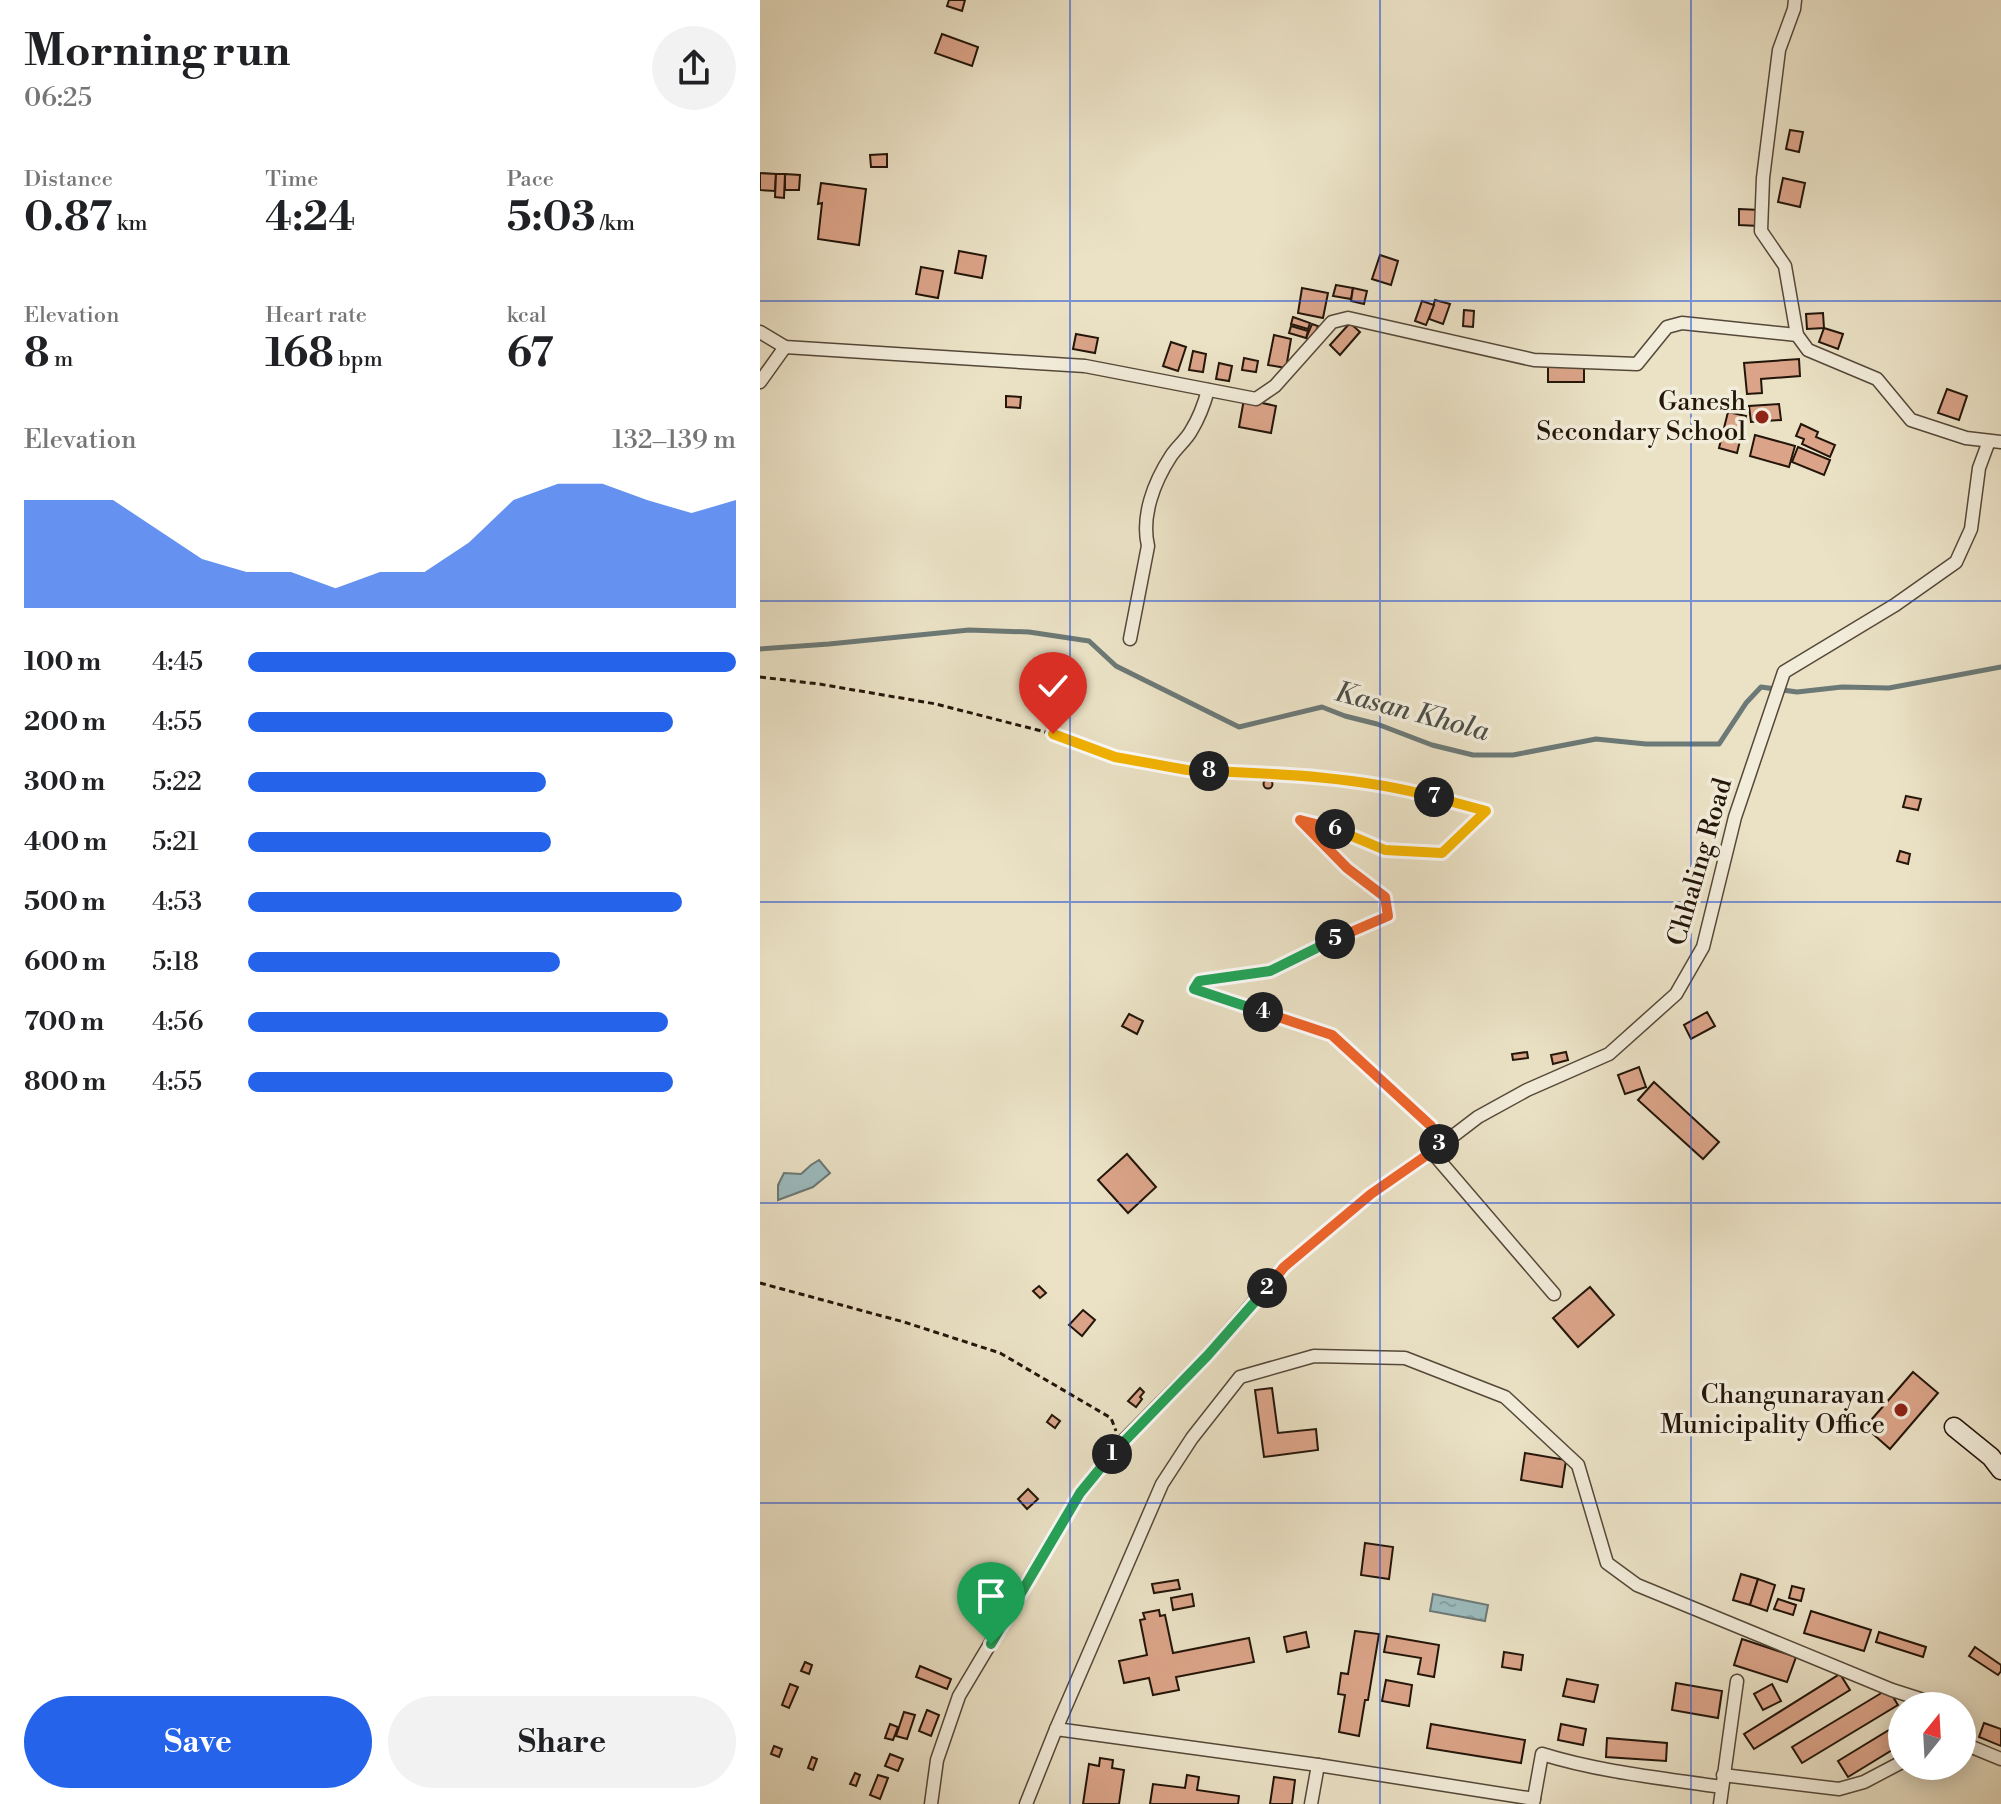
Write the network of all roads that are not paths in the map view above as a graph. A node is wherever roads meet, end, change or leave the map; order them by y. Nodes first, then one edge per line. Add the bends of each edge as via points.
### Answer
1 (1795, 0) edge
2 (760, 332) edge
3 (1797, 335) junction
4 (785, 347) junction
5 (760, 382) edge
6 (1208, 390) junction
7 (1995, 442) edge
8 (1130, 639) dead end
9 (1436, 1149) junction
10 (1554, 1294) dead end
11 (1954, 1427) dead end
12 (2001, 1470) edge
13 (1737, 1681) dead end
14 (1898, 1692) edge
15 (1056, 1729) junction
16 (1976, 1749) edge
17 (2001, 1759) edge
18 (1318, 1765) junction
19 (1888, 1769) edge
20 (1722, 1781) junction
21 (1533, 1802) edge
22 (931, 1804) edge
23 (1026, 1804) edge
24 (1311, 1804) edge
25 (1720, 1804) edge

1 - 3 street via 1779,50 1761,231 1785,266
2 - 4 street
3 - 6 street via 1682,323 1667,327 1637,364 1534,360 1348,318 1332,322 1275,386 1256,399
3 - 7 street via 1808,350 1877,379 1911,420
4 - 5 street
4 - 6 street via 1085,366
6 - 8 street via 1150,502 1148,546
7 - 9 street, Chhaling Road via 1979,468 1971,529 1956,562 1784,672 1735,817 1703,947 1676,994 1609,1054 1527,1090 1478,1117
9 - 10 street
9 - 22 street, Chhaling Road via 1371,1194 1284,1267 1080,1493 959,1696 937,1760
11 - 12 street
13 - 20 street
14 - 15 street via 1637,1585 1607,1563 1578,1465 1505,1397 1405,1358 1314,1356 1240,1377 1192,1438 1162,1484
15 - 18 street
15 - 23 street
16 - 17 street
18 - 21 street
18 - 24 street
19 - 20 street via 1839,1789
20 - 21 street via 1631,1774 1542,1754
20 - 25 street

